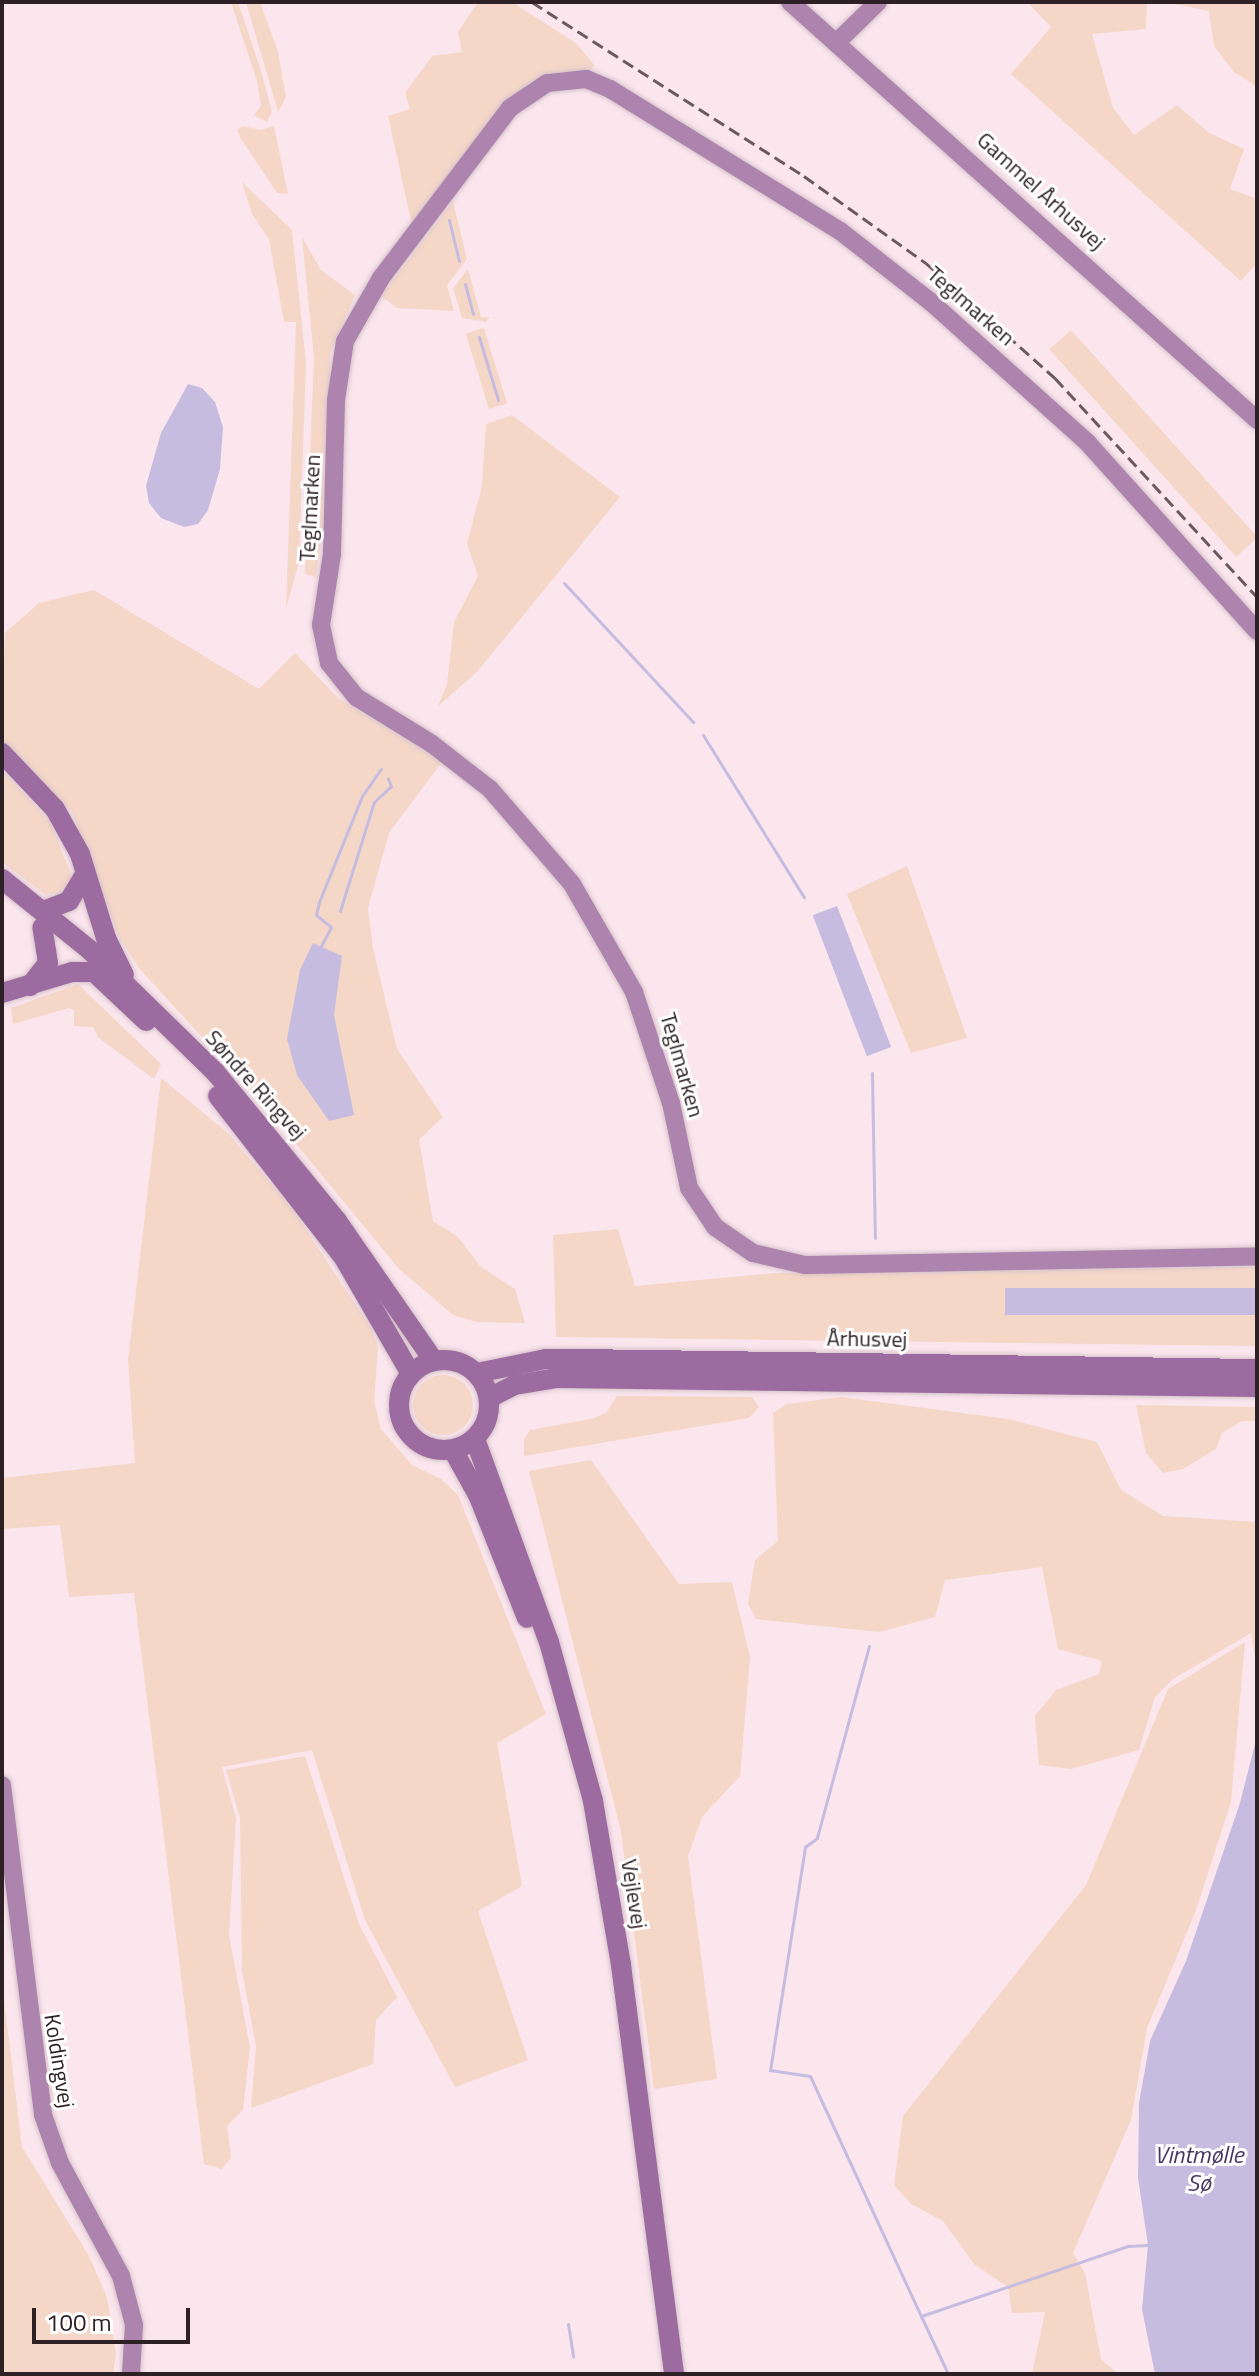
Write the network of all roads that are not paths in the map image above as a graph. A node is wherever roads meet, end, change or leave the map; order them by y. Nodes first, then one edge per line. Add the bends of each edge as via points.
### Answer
1 (790, 2) edge
2 (878, 2) edge
3 (837, 42) junction
4 (1257, 420) edge
5 (1257, 631) edge
6 (2, 753) edge
7 (85, 874) junction
8 (2, 879) edge
9 (2, 895) edge
10 (43, 919) junction
11 (94, 972) junction
12 (129, 986) junction
13 (27, 988) junction
14 (2, 993) edge
15 (1257, 1256) edge
16 (434, 1361) junction
17 (1257, 1369) edge
18 (477, 1373) junction
19 (411, 1374) junction
20 (1257, 1387) edge
21 (489, 1398) junction
22 (475, 1439) junction
23 (453, 1450) junction
24 (2, 1785) edge
25 (131, 2374) edge
26 (663, 2374) edge
27 (674, 2374) edge

1 - 3 street, Gammel Århusvej
2 - 3 street
3 - 4 street, Gammel Århusvej
5 - 15 street, Teglmarken via 1088,443 931,302 840,231 586,79 547,83 510,108 381,278 345,341 336,400 332,554 321,625 329,663 356,697 432,744 490,789 572,884 634,992 671,1103 689,1188 715,1227 753,1253 805,1265
6 - 7 main road via 55,809
7 - 10 main road via 69,901
7 - 12 main road
8 - 10 main road, Søndre Ringvej
9 - 10 main road, Søndre Ringvej
10 - 11 main road, Søndre Ringvej
10 - 12 main road, Søndre Ringvej
10 - 13 main road via 48,963
11 - 13 main road via 72,972
11 - 19 main road, Søndre Ringvej via 184,1058 272,1159 364,1288
12 - 16 main road, Søndre Ringvej via 216,1073 291,1161
13 - 14 main road
16 - 18 main road via 457,1361
16 - 19 main road
17 - 18 main road, Århusvej via 546,1359
18 - 21 main road
19 - 23 main road via 399,1402 402,1422 422,1445
20 - 21 main road, Århusvej via 586,1377 532,1381
21 - 22 main road via 487,1420
22 - 23 main road
22 - 27 main road, Vejlevej via 549,1642 593,1801 621,1965
23 - 26 main road, Vejlevej via 479,1497 539,1650 583,1805 610,1966
24 - 25 street, Koldingvej via 43,2115 60,2163 121,2276 134,2325

